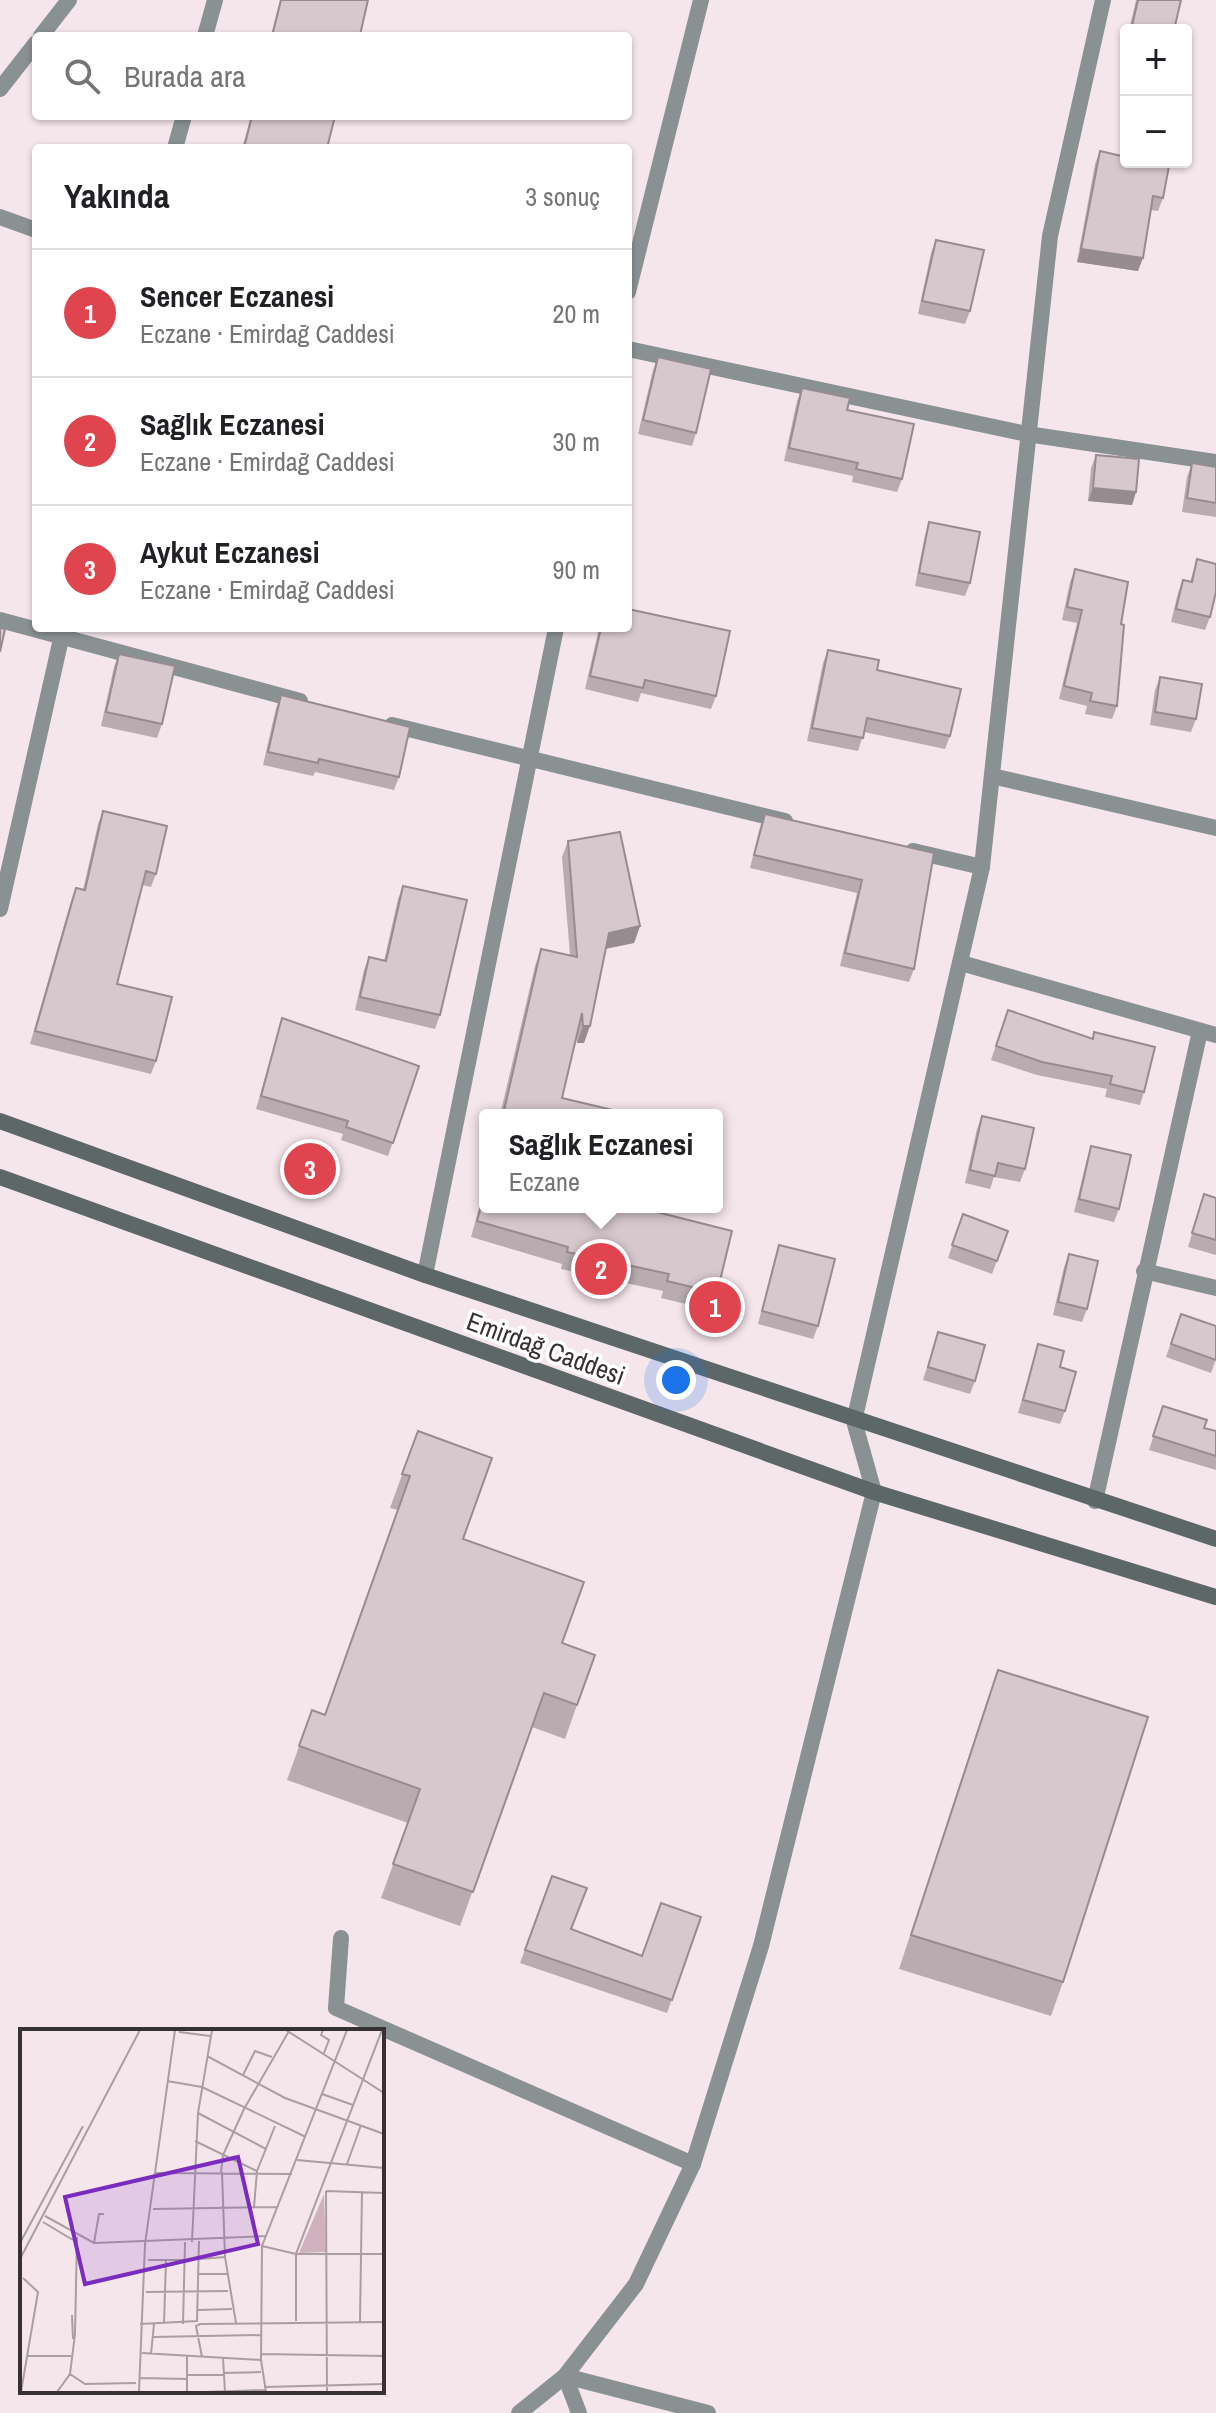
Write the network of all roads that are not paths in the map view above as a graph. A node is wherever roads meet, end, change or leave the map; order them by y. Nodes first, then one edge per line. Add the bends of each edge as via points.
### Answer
1 (69, 0) edge
2 (215, 0) edge
3 (701, 0) edge
4 (1103, 0) edge
5 (44, 32) edge
6 (206, 32) edge
7 (32, 48) edge
8 (0, 89) edge
9 (183, 120) edge
10 (176, 144) edge
11 (0, 217) edge
12 (32, 229) edge
13 (632, 276) edge
14 (632, 350) edge
15 (1027, 434) junction
16 (1216, 462) edge
17 (0, 620) edge
18 (32, 627) edge
19 (555, 632) edge
20 (63, 633) edge
21 (318, 706) edge
22 (378, 722) edge
23 (529, 762) junction
24 (992, 776) junction
25 (801, 825) edge
26 (1216, 828) edge
27 (891, 846) edge
28 (982, 867) junction
29 (0, 909) edge
30 (961, 963) junction
31 (1208, 1033) edge
32 (0, 1121) edge
33 (0, 1177) edge
34 (1144, 1271) junction
35 (425, 1275) junction
36 (1216, 1288) edge
37 (854, 1421) junction
38 (874, 1492) junction
39 (1095, 1501) junction
40 (1216, 1539) edge
41 (1216, 1597) edge
42 (341, 1938) dead end
43 (693, 2164) junction
44 (565, 2376) junction
45 (519, 2413) edge
46 (579, 2413) edge
47 (708, 2413) edge

1 - 5 street
2 - 6 street
3 - 13 street
4 - 15 street via 1050,236
7 - 8 street
9 - 10 street
11 - 12 street
14 - 15 street
15 - 16 street
15 - 24 street
17 - 18 street
19 - 23 street
20 - 21 street
20 - 29 street
22 - 23 street
23 - 25 street
23 - 35 street
24 - 26 street
24 - 28 street
27 - 28 street
28 - 30 street
30 - 31 street
30 - 37 street
31 - 34 street
32 - 35 main road, Emirdağ Caddesi
33 - 38 main road, Emirdağ Caddesi
34 - 36 street
34 - 39 street
35 - 37 main road, Emirdağ Caddesi
37 - 38 street
37 - 39 main road, Emirdağ Caddesi
38 - 41 main road, Emirdağ Caddesi
38 - 43 street via 761,1946
39 - 40 main road, Emirdağ Caddesi
42 - 43 street via 336,2008
43 - 44 street via 636,2284
44 - 45 street
44 - 46 street
44 - 47 street

